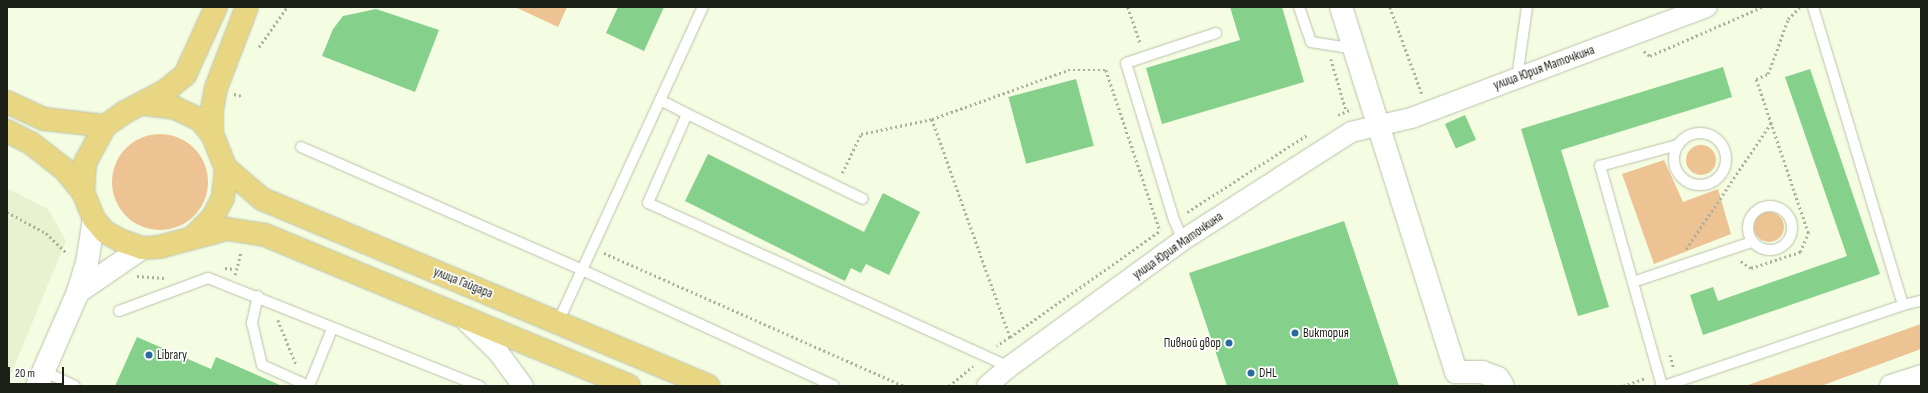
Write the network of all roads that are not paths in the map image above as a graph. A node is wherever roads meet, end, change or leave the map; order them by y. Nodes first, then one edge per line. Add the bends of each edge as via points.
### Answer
1 (216, 7) edge
2 (246, 7) edge
3 (703, 7) edge
4 (1299, 7) edge
5 (1341, 7) edge
6 (1527, 7) edge
7 (1707, 7) edge
8 (1813, 7) edge
9 (1216, 33) dead end
10 (1355, 49) junction
11 (1516, 78) junction
12 (660, 100) junction
13 (7, 102) edge
14 (144, 104) junction
15 (687, 114) junction
16 (105, 126) junction
17 (1381, 126) junction
18 (7, 131) edge
19 (212, 134) junction
20 (1678, 144) junction
21 (301, 147) dead end
22 (226, 168) junction
23 (83, 192) junction
24 (863, 199) dead end
25 (94, 219) junction
26 (194, 236) junction
27 (1183, 240) junction
28 (1752, 242) junction
29 (142, 248) junction
30 (582, 270) junction
31 (1633, 282) junction
32 (78, 292) junction
33 (258, 296) junction
34 (1921, 301) edge
35 (1904, 305) junction
36 (120, 311) dead end
37 (460, 314) junction
38 (558, 322) junction
39 (332, 329) junction
40 (1009, 367) junction
41 (1921, 376) edge
42 (40, 378) edge
43 (306, 385) edge
44 (75, 386) edge
45 (480, 386) edge
46 (522, 386) edge
47 (629, 386) edge
48 (708, 386) edge
49 (834, 386) edge
50 (987, 386) edge
51 (1503, 386) edge
52 (1663, 386) edge
53 (1891, 386) edge

1 - 14 main road via 184,75
2 - 19 main road via 216,88 212,110
3 - 12 lane
4 - 10 lane via 1311,42
5 - 10 street
6 - 11 lane
7 - 11 street, улица Юрия Маточкина
8 - 35 lane
9 - 27 lane via 1126,63
10 - 17 street
11 - 17 street, улица Юрия Маточкина
12 - 15 lane
12 - 30 lane
13 - 16 main road via 44,119
14 - 16 main road, улица Гайдара via 125,112
14 - 19 main road, улица Гайдара via 175,108 199,119
15 - 24 lane
15 - 40 lane via 648,203
16 - 23 main road, улица Гайдара via 85,163
17 - 27 street, улица Юрия Маточкина via 1351,132
17 - 51 street via 1456,372 1482,372 1498,378
18 - 23 main road, улица Гайдара via 32,144 63,168
19 - 22 main road, улица Гайдара
20 - 20 lane via 1692,134 1713,136 1726,153 1723,170 1715,180 1704,185 1687,182 1676,169 1674,152
20 - 31 lane via 1600,166
21 - 30 lane
22 - 26 main road, улица Гайдара via 223,197 213,217
22 - 38 main road, улица Гайдара via 262,199 294,214
23 - 25 main road, улица Гайдара
25 - 29 main road, улица Гайдара via 105,232
25 - 32 street via 87,263
26 - 29 main road, улица Гайдара via 159,247
26 - 37 main road, улица Гайдара via 227,229 265,235
27 - 40 street, улица Юрия Маточкина
28 - 28 lane via 1747,228 1757,209 1771,206 1785,211 1792,224 1785,244 1772,250 1758,247
28 - 31 lane
29 - 32 street via 105,271
30 - 38 lane
30 - 49 lane
31 - 52 lane
32 - 42 street
33 - 36 lane via 208,278
33 - 39 lane
33 - 43 lane via 252,323 262,365
34 - 35 lane
35 - 52 lane
37 - 46 street via 498,352
37 - 47 main road, улица Гайдара
38 - 48 main road, улица Гайдара
39 - 43 lane
39 - 45 lane
40 - 50 street, улица Юрия Маточкина
41 - 53 street
42 - 44 lane

